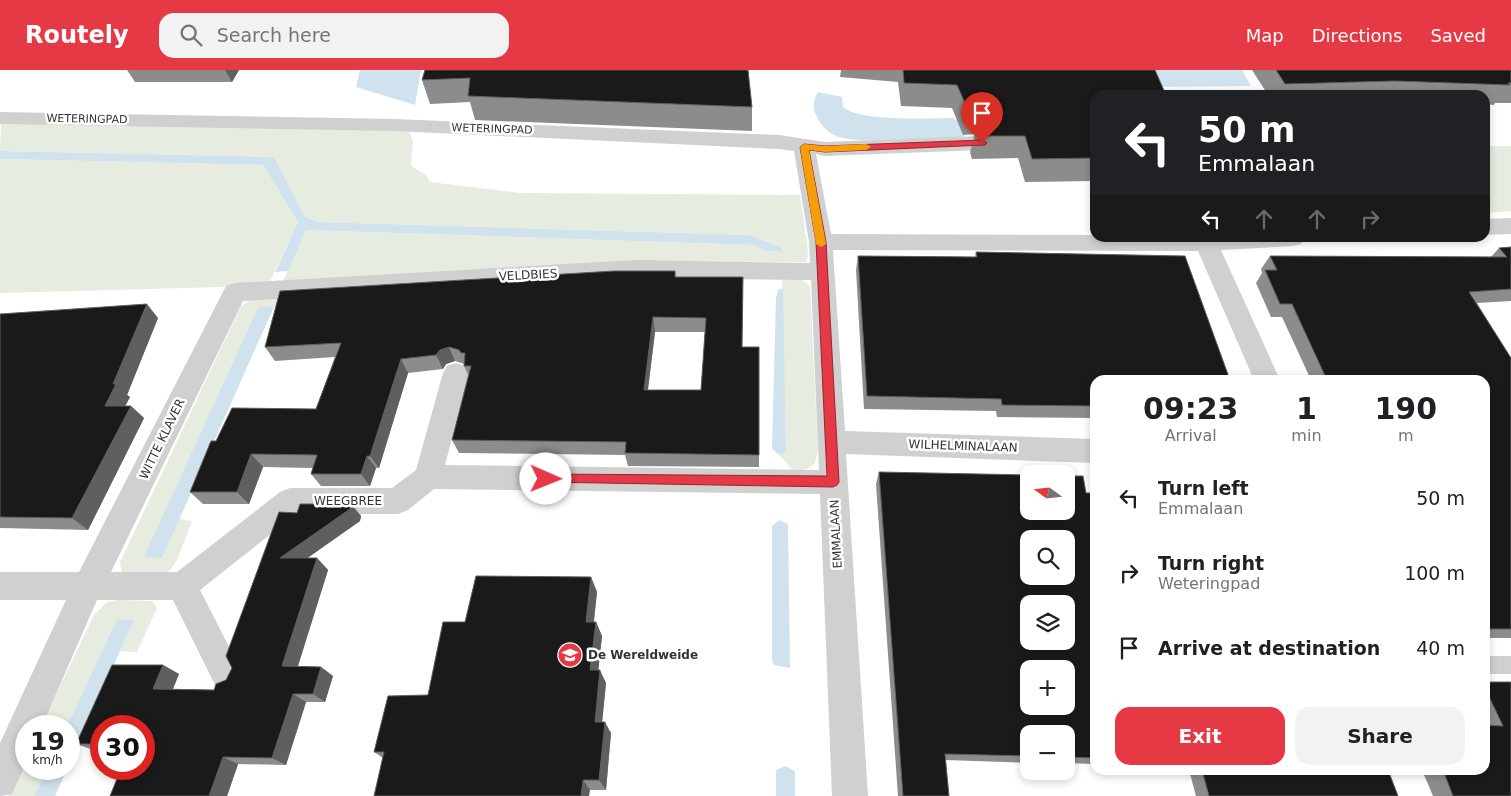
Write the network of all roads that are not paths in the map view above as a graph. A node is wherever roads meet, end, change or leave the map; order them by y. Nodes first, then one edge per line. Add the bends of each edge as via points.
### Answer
1 (0, 118) edge
2 (982, 143) edge
3 (804, 147) junction
4 (1511, 226) edge
5 (1490, 227) edge
6 (821, 242) junction
7 (1223, 242) edge
8 (1206, 243) junction
9 (822, 272) junction
10 (235, 292) joint
11 (456, 373) dead end
12 (1265, 375) edge
13 (831, 442) junction
14 (1090, 450) edge
15 (428, 477) junction
16 (833, 482) junction
17 (0, 586) edge
18 (88, 586) junction
19 (182, 586) junction
20 (1490, 664) edge
21 (1511, 665) edge
22 (228, 676) edge
23 (0, 782) edge
24 (850, 796) edge

1 - 3 street, WETERINGPAD via 395,125 779,142
2 - 3 street, WETERINGPAD
3 - 6 street, EMMALAAN
4 - 5 street
6 - 8 street
6 - 9 street, EMMALAAN
7 - 8 street
8 - 12 street
9 - 10 street, VELDBIES via 635,269
9 - 13 street, EMMALAAN
10 - 18 street, WITTE KLAVER
11 - 15 street
13 - 14 street, WILHELMINALAAN
13 - 16 street, EMMALAAN
15 - 16 street
15 - 19 street, WEEGBREE via 398,501 290,501
16 - 24 street, EMMALAAN
17 - 18 street
18 - 19 street
18 - 23 street, WITTE KLAVER
19 - 22 street
20 - 21 lane

